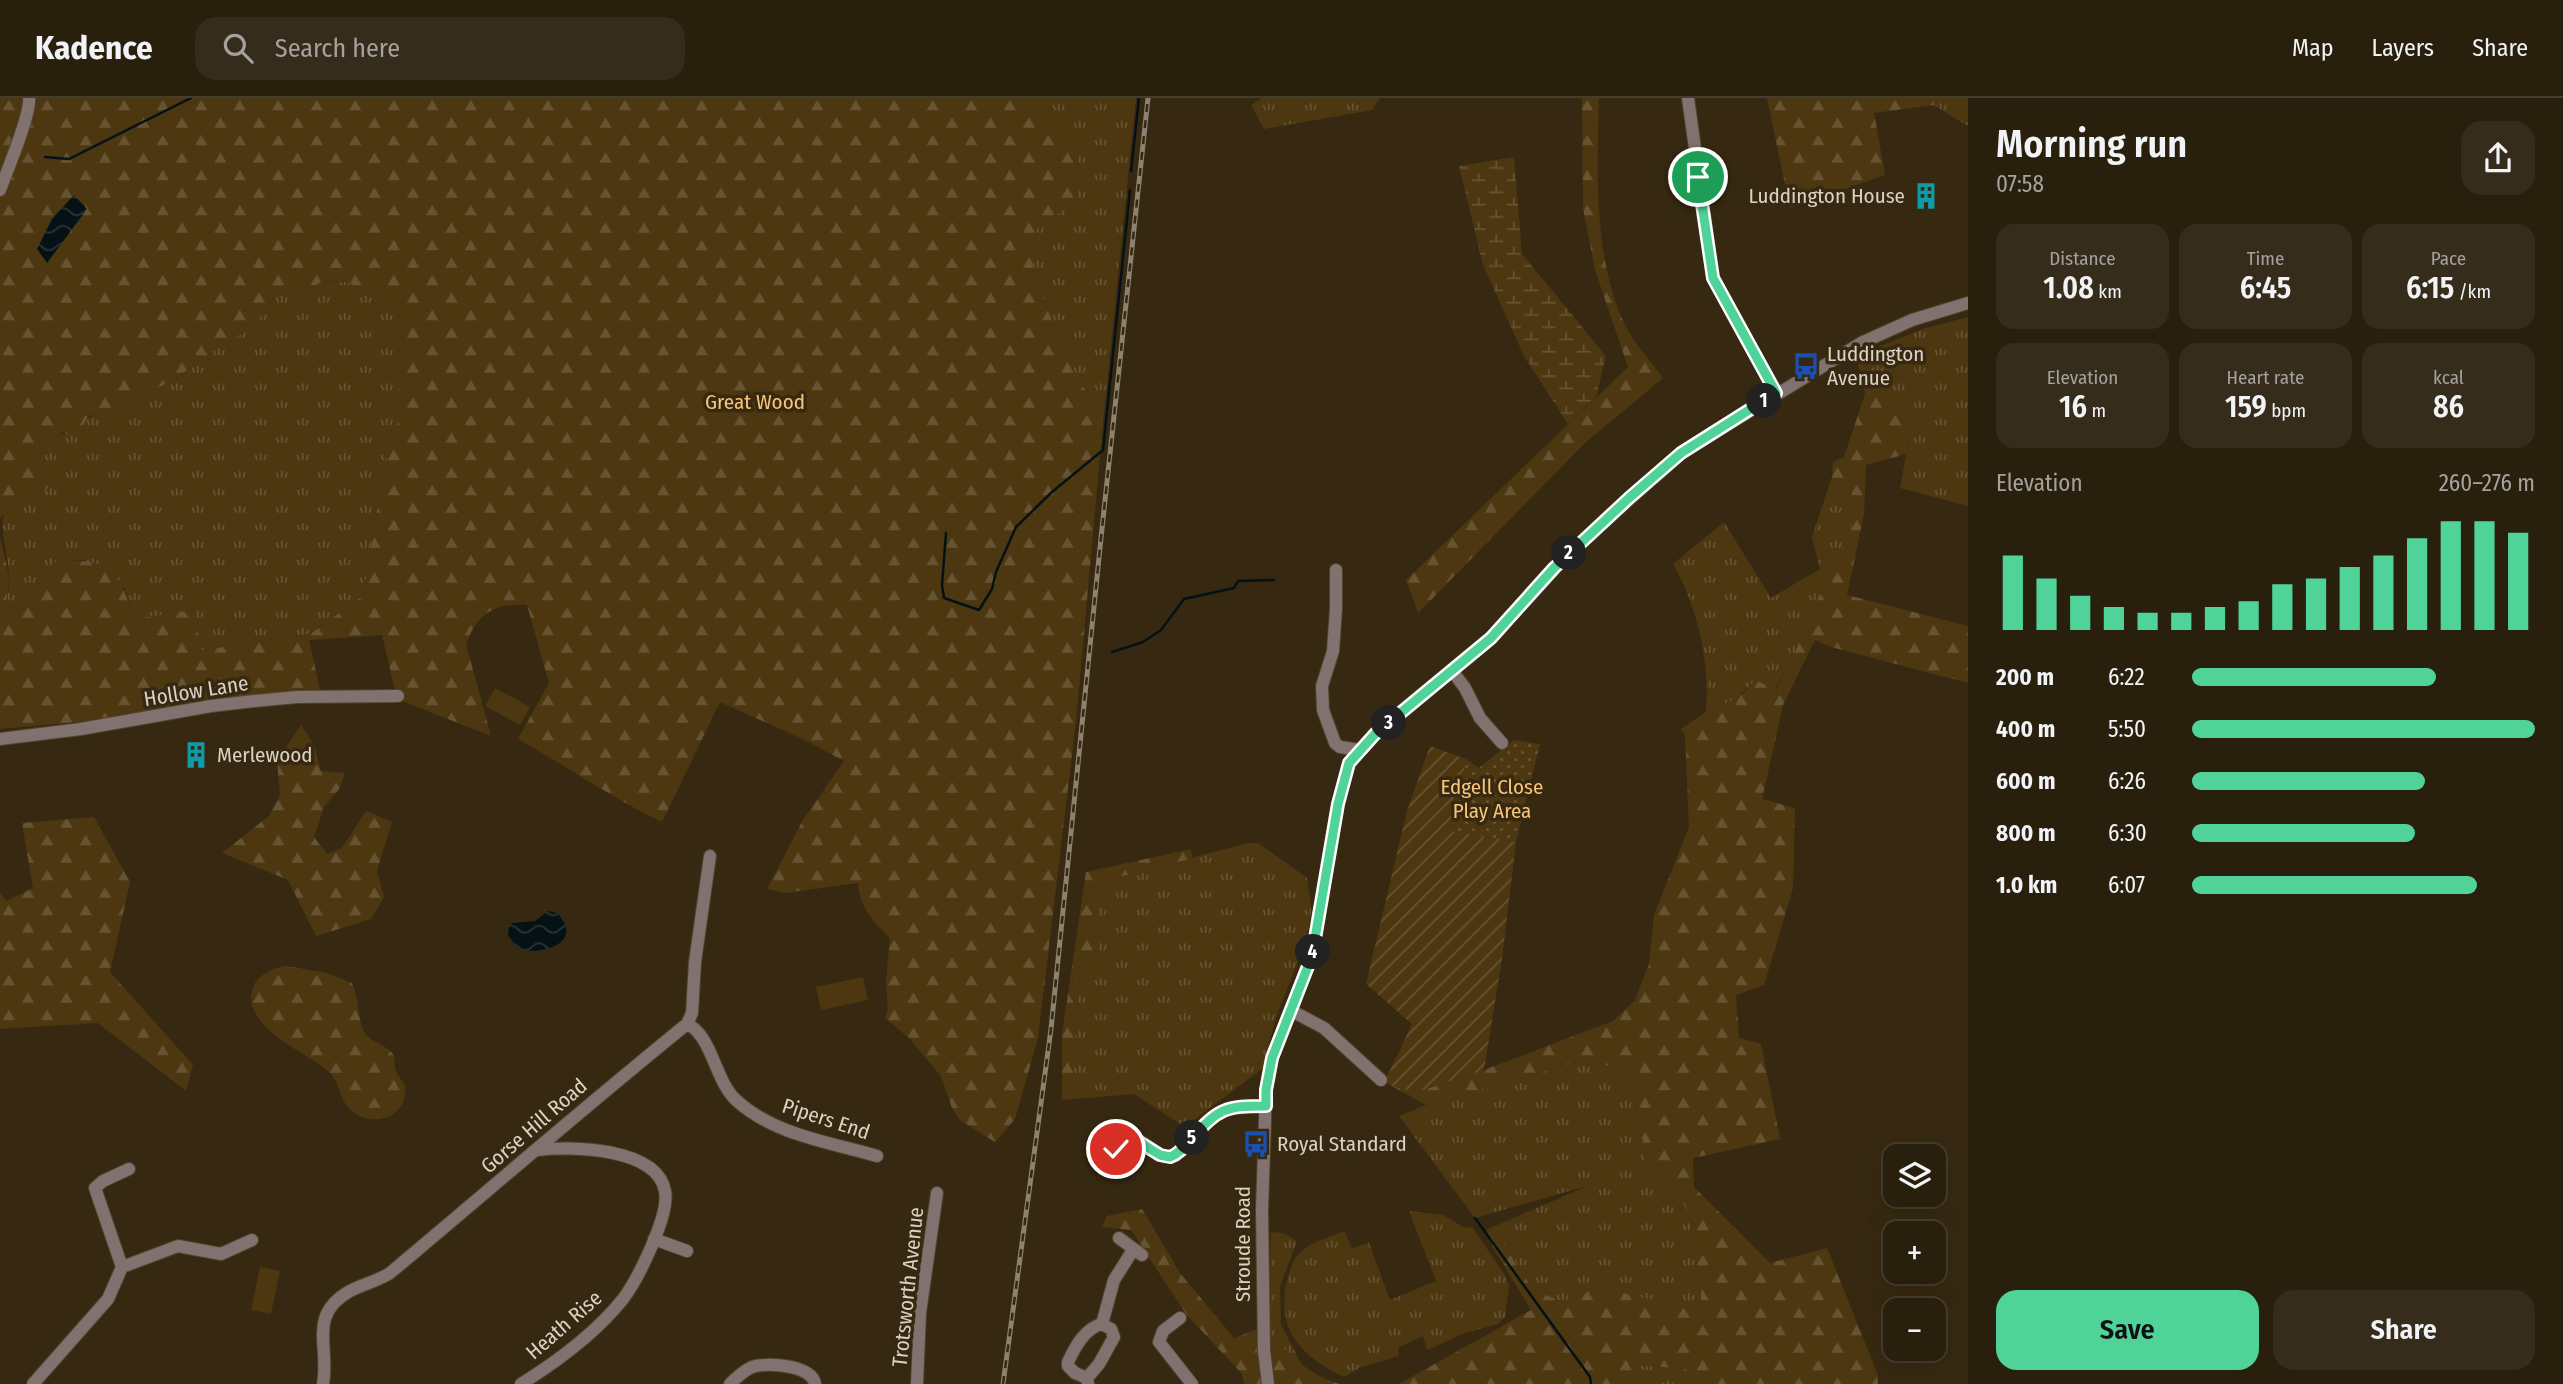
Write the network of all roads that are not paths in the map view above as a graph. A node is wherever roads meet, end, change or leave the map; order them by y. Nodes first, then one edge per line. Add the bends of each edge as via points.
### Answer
1 (29, 98) edge
2 (1688, 98) edge
3 (0, 190) edge
4 (1968, 303) edge
5 (1776, 393) junction
6 (1335, 570) dead end
7 (1452, 672) junction
8 (398, 695) dead end
9 (0, 740) edge
10 (1502, 743) dead end
11 (1340, 747) junction
12 (1360, 750) junction
13 (1349, 763) junction
14 (710, 856) dead end
15 (1292, 1011) junction
16 (687, 1024) junction
17 (1381, 1080) dead end
18 (1266, 1106) junction
19 (1116, 1149) dead end
20 (537, 1150) junction
21 (877, 1156) dead end
22 (129, 1169) dead end
23 (937, 1193) dead end
24 (1118, 1238) dead end
25 (654, 1239) junction
26 (252, 1240) dead end
27 (687, 1251) dead end
28 (122, 1267) junction
29 (1180, 1318) dead end
30 (1102, 1324) junction
31 (1088, 1381) edge
32 (1189, 1383) edge
33 (33, 1384) edge
34 (323, 1384) edge
35 (521, 1384) edge
36 (730, 1384) edge
37 (815, 1384) edge
38 (917, 1384) edge
39 (1268, 1384) edge

1 - 3 street
2 - 5 street via 1713,278
4 - 5 street, Stroude Road via 1882,332
5 - 7 street, Stroude Road via 1681,453 1574,549 1511,618
6 - 11 street via 1333,651 1322,686 1323,710
7 - 10 street via 1480,718
7 - 12 street, Stroude Road
8 - 9 street, Hollow Lane via 254,701
11 - 12 street
11 - 13 street
12 - 13 street, Stroude Road
13 - 15 street, Stroude Road via 1312,956
14 - 16 street
15 - 17 street via 1324,1028
15 - 18 street, Stroude Road via 1272,1058
16 - 20 street, Gorse Hill Road
16 - 21 street, Pipers End via 698,1030 726,1089 748,1109 809,1139
18 - 19 street via 1220,1111 1170,1157 1136,1140 1116,1140
18 - 39 street, Stroude Road via 1262,1210
20 - 25 street, Heath Rise via 589,1148 651,1170 665,1191
20 - 34 street, Gorse Hill Road via 390,1273 333,1304 322,1325
22 - 28 street via 95,1188
23 - 38 street, Trotsworth Avenue via 920,1313
24 - 30 street via 1137,1252 1114,1280
25 - 27 street
25 - 35 street, Heath Rise via 630,1288 613,1310 572,1348
26 - 28 street via 221,1254 178,1247
28 - 33 street via 108,1299
29 - 32 street via 1163,1331 1159,1342
30 - 31 street via 1111,1328 1114,1337
30 - 31 street via 1085,1335 1068,1362
36 - 37 street via 759,1366 801,1369 810,1373

